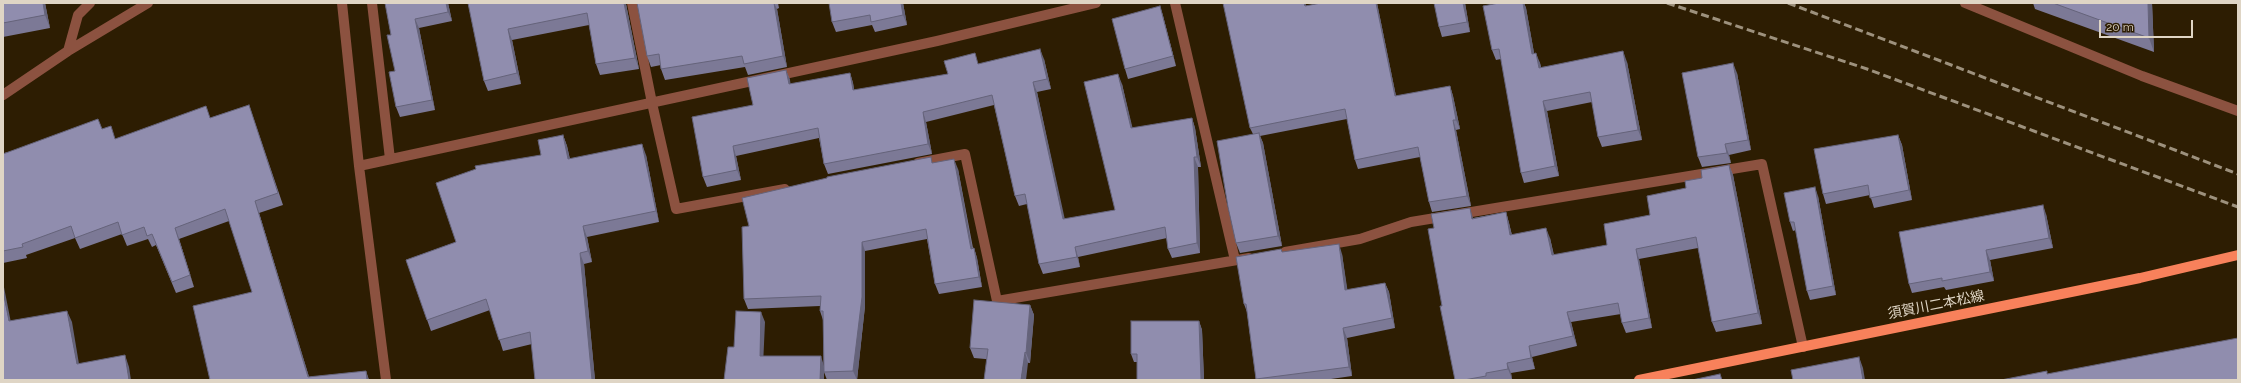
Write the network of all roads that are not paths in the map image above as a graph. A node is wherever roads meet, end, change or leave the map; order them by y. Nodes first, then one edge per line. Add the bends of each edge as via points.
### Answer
1 (90, 3) edge
2 (148, 3) edge
3 (342, 3) edge
4 (372, 3) edge
5 (632, 3) edge
6 (1096, 3) edge
7 (1175, 3) edge
8 (1965, 3) edge
9 (68, 51) junction
10 (3, 95) edge
11 (652, 103) junction
12 (2238, 112) edge
13 (390, 159) junction
14 (911, 164) edge
15 (358, 166) junction
16 (794, 187) edge
17 (1274, 254) edge
18 (2238, 255) edge
19 (1259, 256) edge
20 (1235, 260) junction
21 (1803, 347) junction
22 (386, 380) edge
23 (1639, 380) edge

1 - 9 street via 78,15
2 - 9 street
3 - 15 street
4 - 13 street
5 - 11 street
6 - 11 street via 937,41
7 - 20 street
8 - 12 street via 2142,76
9 - 10 street
11 - 13 street
11 - 16 street via 676,209
13 - 15 street
14 - 20 street via 965,154 997,301
15 - 22 street
17 - 21 street via 1360,239 1411,222 1762,164
18 - 21 main road, 須賀川二本松線 via 2140,278
19 - 20 street
21 - 23 main road, 須賀川二本松線

